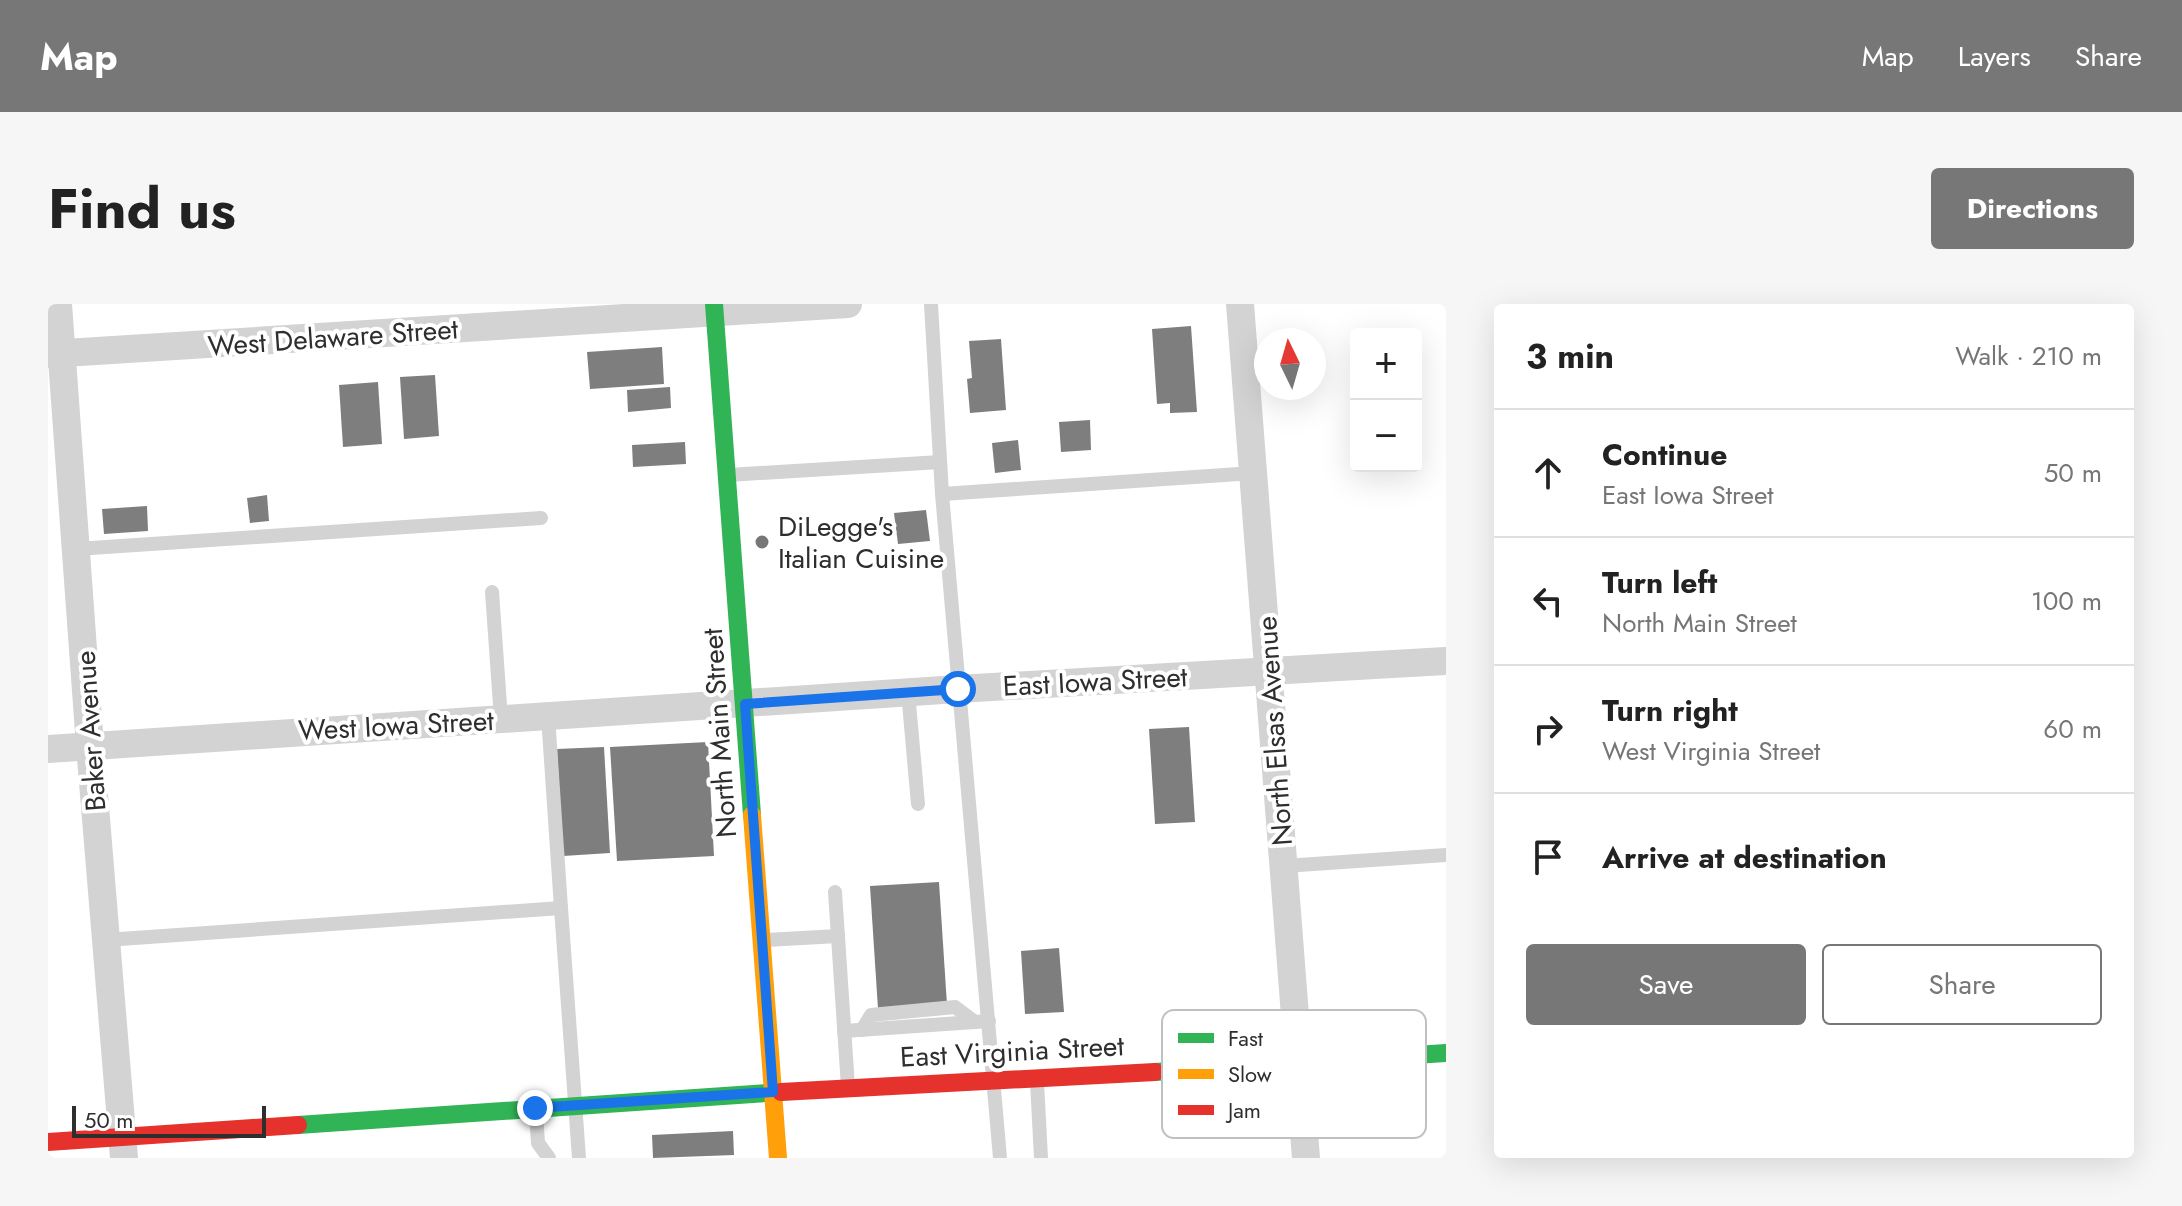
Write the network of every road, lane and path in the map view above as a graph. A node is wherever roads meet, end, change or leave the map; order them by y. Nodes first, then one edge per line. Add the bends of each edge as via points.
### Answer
1 (58, 304) edge
2 (848, 304) edge
3 (931, 304) edge
4 (1240, 304) edge
5 (714, 308) edge
6 (55, 354) edge
7 (940, 462) junction
8 (1254, 473) junction
9 (727, 475) junction
10 (942, 494) junction
11 (541, 518) dead end
12 (76, 549) junction
13 (492, 592) dead end
14 (1446, 661) edge
15 (1270, 672) junction
16 (958, 689) junction
17 (908, 692) junction
18 (745, 704) junction
19 (548, 716) junction
20 (501, 719) junction
21 (90, 746) junction
22 (48, 749) edge
23 (918, 804) dead end
24 (1446, 855) edge
25 (1284, 866) junction
26 (835, 892) dead end
27 (561, 908) junction
28 (838, 936) junction
29 (106, 940) junction
30 (762, 940) junction
31 (1295, 1010) edge
32 (982, 1022) junction
33 (844, 1031) junction
34 (1446, 1053) edge
35 (1426, 1054) edge
36 (1162, 1071) edge
37 (1036, 1077) junction
38 (995, 1080) junction
39 (848, 1088) junction
40 (773, 1092) junction
41 (575, 1106) junction
42 (535, 1108) junction
43 (1305, 1138) edge
44 (48, 1142) edge
45 (123, 1147) edge
46 (549, 1158) edge
47 (579, 1158) edge
48 (778, 1158) edge
49 (1000, 1158) edge
50 (1041, 1158) edge
51 (1306, 1158) edge

1 - 6 street, Baker Avenue
2 - 5 street, West Delaware Street
3 - 7 lane
4 - 8 street, North Elsas Avenue
5 - 6 street, West Delaware Street
5 - 9 street, North Main Street
6 - 12 street, Baker Avenue
7 - 9 lane
7 - 10 lane
8 - 10 lane
8 - 15 street, North Elsas Avenue
9 - 18 street, North Main Street
10 - 16 lane
11 - 12 lane
12 - 21 street, Baker Avenue
13 - 20 lane
14 - 15 street, East Iowa Street
15 - 16 street, East Iowa Street
15 - 25 street, North Elsas Avenue
16 - 17 street, East Iowa Street
16 - 32 lane
17 - 18 street, East Iowa Street
17 - 23 lane
18 - 19 street, West Iowa Street
18 - 30 street, North Main Street
19 - 20 street, West Iowa Street
19 - 27 lane
20 - 21 street, West Iowa Street
21 - 22 street, West Iowa Street
21 - 29 street, Baker Avenue
24 - 25 lane
25 - 31 street, North Elsas Avenue
26 - 28 lane
27 - 29 lane
27 - 41 lane
28 - 30 lane
28 - 33 lane
29 - 45 street, Baker Avenue
30 - 40 street, North Main Street
32 - 33 lane
32 - 38 lane
33 - 39 lane
34 - 35 street, East Virginia Street
36 - 37 street, East Virginia Street
37 - 38 street, East Virginia Street
37 - 50 lane
38 - 39 street, East Virginia Street
38 - 49 lane
39 - 40 street, East Virginia Street
40 - 41 street, East Virginia Street
40 - 48 street, North Main Street
41 - 42 street, East Virginia Street
41 - 47 lane
42 - 45 street, East Virginia Street
42 - 46 lane via 538,1143
43 - 51 street, North Elsas Avenue
44 - 45 street, East Virginia Street

